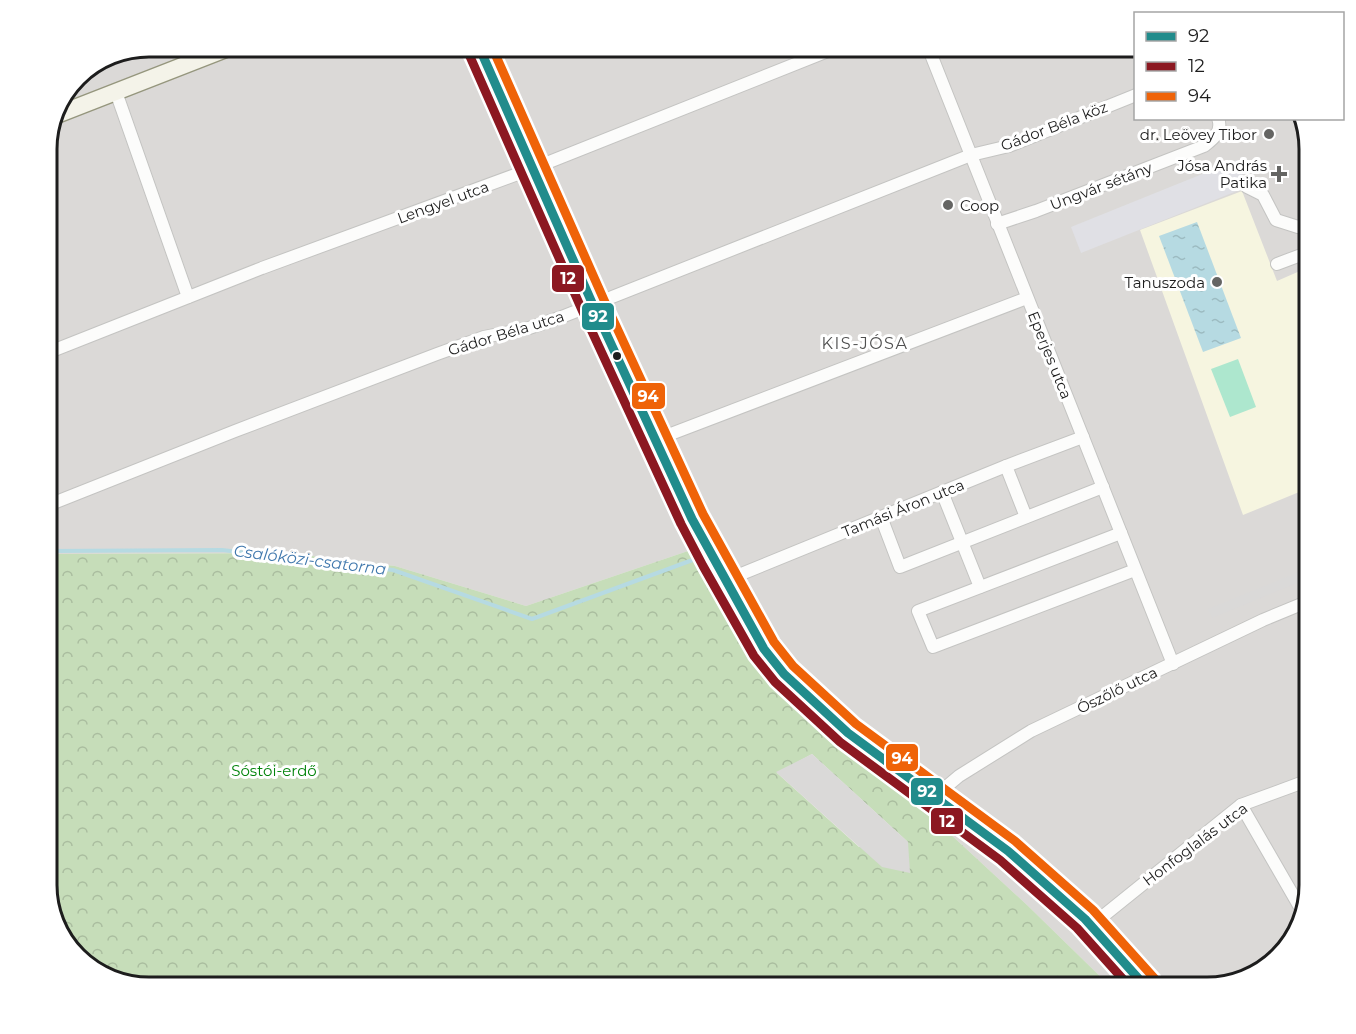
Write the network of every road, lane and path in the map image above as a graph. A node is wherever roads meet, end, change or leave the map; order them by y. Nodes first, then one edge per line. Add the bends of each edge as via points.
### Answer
1 (204, 57) edge
2 (484, 57) edge
3 (811, 57) edge
4 (932, 57) edge
5 (116, 92) junction
6 (1134, 96) edge
7 (65, 112) edge
8 (1219, 120) edge
9 (971, 155) junction
10 (534, 168) junction
11 (1247, 187) dead end
12 (997, 224) junction
13 (1299, 227) edge
14 (1299, 256) edge
15 (1277, 264) dead end
16 (188, 297) junction
17 (1027, 298) junction
18 (593, 304) junction
19 (57, 349) edge
20 (1083, 437) junction
21 (655, 440) junction
22 (1006, 466) junction
23 (1102, 487) junction
24 (942, 492) junction
25 (57, 502) edge
26 (881, 517) junction
27 (1026, 517) junction
28 (1121, 533) junction
29 (962, 542) junction
30 (1135, 570) junction
31 (724, 581) junction
32 (980, 587) junction
33 (1299, 605) edge
34 (1173, 664) junction
35 (1299, 784) edge
36 (938, 799) junction
37 (1241, 805) junction
38 (1297, 902) edge
39 (1092, 926) junction
40 (1137, 977) edge

1 - 5 street
2 - 10 street
3 - 10 street, Lengyel utca
4 - 9 street, Eperjes utca
5 - 7 street
5 - 16 street
6 - 9 street, Gádor Béla köz via 1009,146
8 - 12 street, Ungvár sétány via 1216,137 1204,146
9 - 12 street, Eperjes utca
9 - 18 street, Gádor Béla utca
10 - 16 street, Lengyel utca
10 - 18 street
11 - 13 street via 1263,195 1276,220
12 - 17 street, Eperjes utca
14 - 15 street
16 - 19 street, Lengyel utca
17 - 20 street, Eperjes utca
17 - 21 street
18 - 21 street
18 - 25 street, Gádor Béla utca via 529,328 484,337 437,354
20 - 22 street, Tamási Áron utca
20 - 23 street, Eperjes utca
21 - 31 street
22 - 24 street, Tamási Áron utca
22 - 27 street
23 - 27 street
23 - 28 street, Eperjes utca
24 - 26 street, Tamási Áron utca
24 - 29 street
26 - 29 street via 900,567
26 - 31 street, Tamási Áron utca
27 - 29 street
28 - 30 street, Eperjes utca
28 - 32 street
29 - 32 street
30 - 32 street via 933,647 918,612
30 - 34 street, Eperjes utca
31 - 36 street via 764,649 784,674 848,732
33 - 34 street, Ószőlő utca
34 - 36 street, Ószőlő utca via 1031,731 958,776
35 - 37 street, Honfoglalás utca
36 - 39 street via 1008,851
37 - 38 street
37 - 39 street, Honfoglalás utca
39 - 40 street

